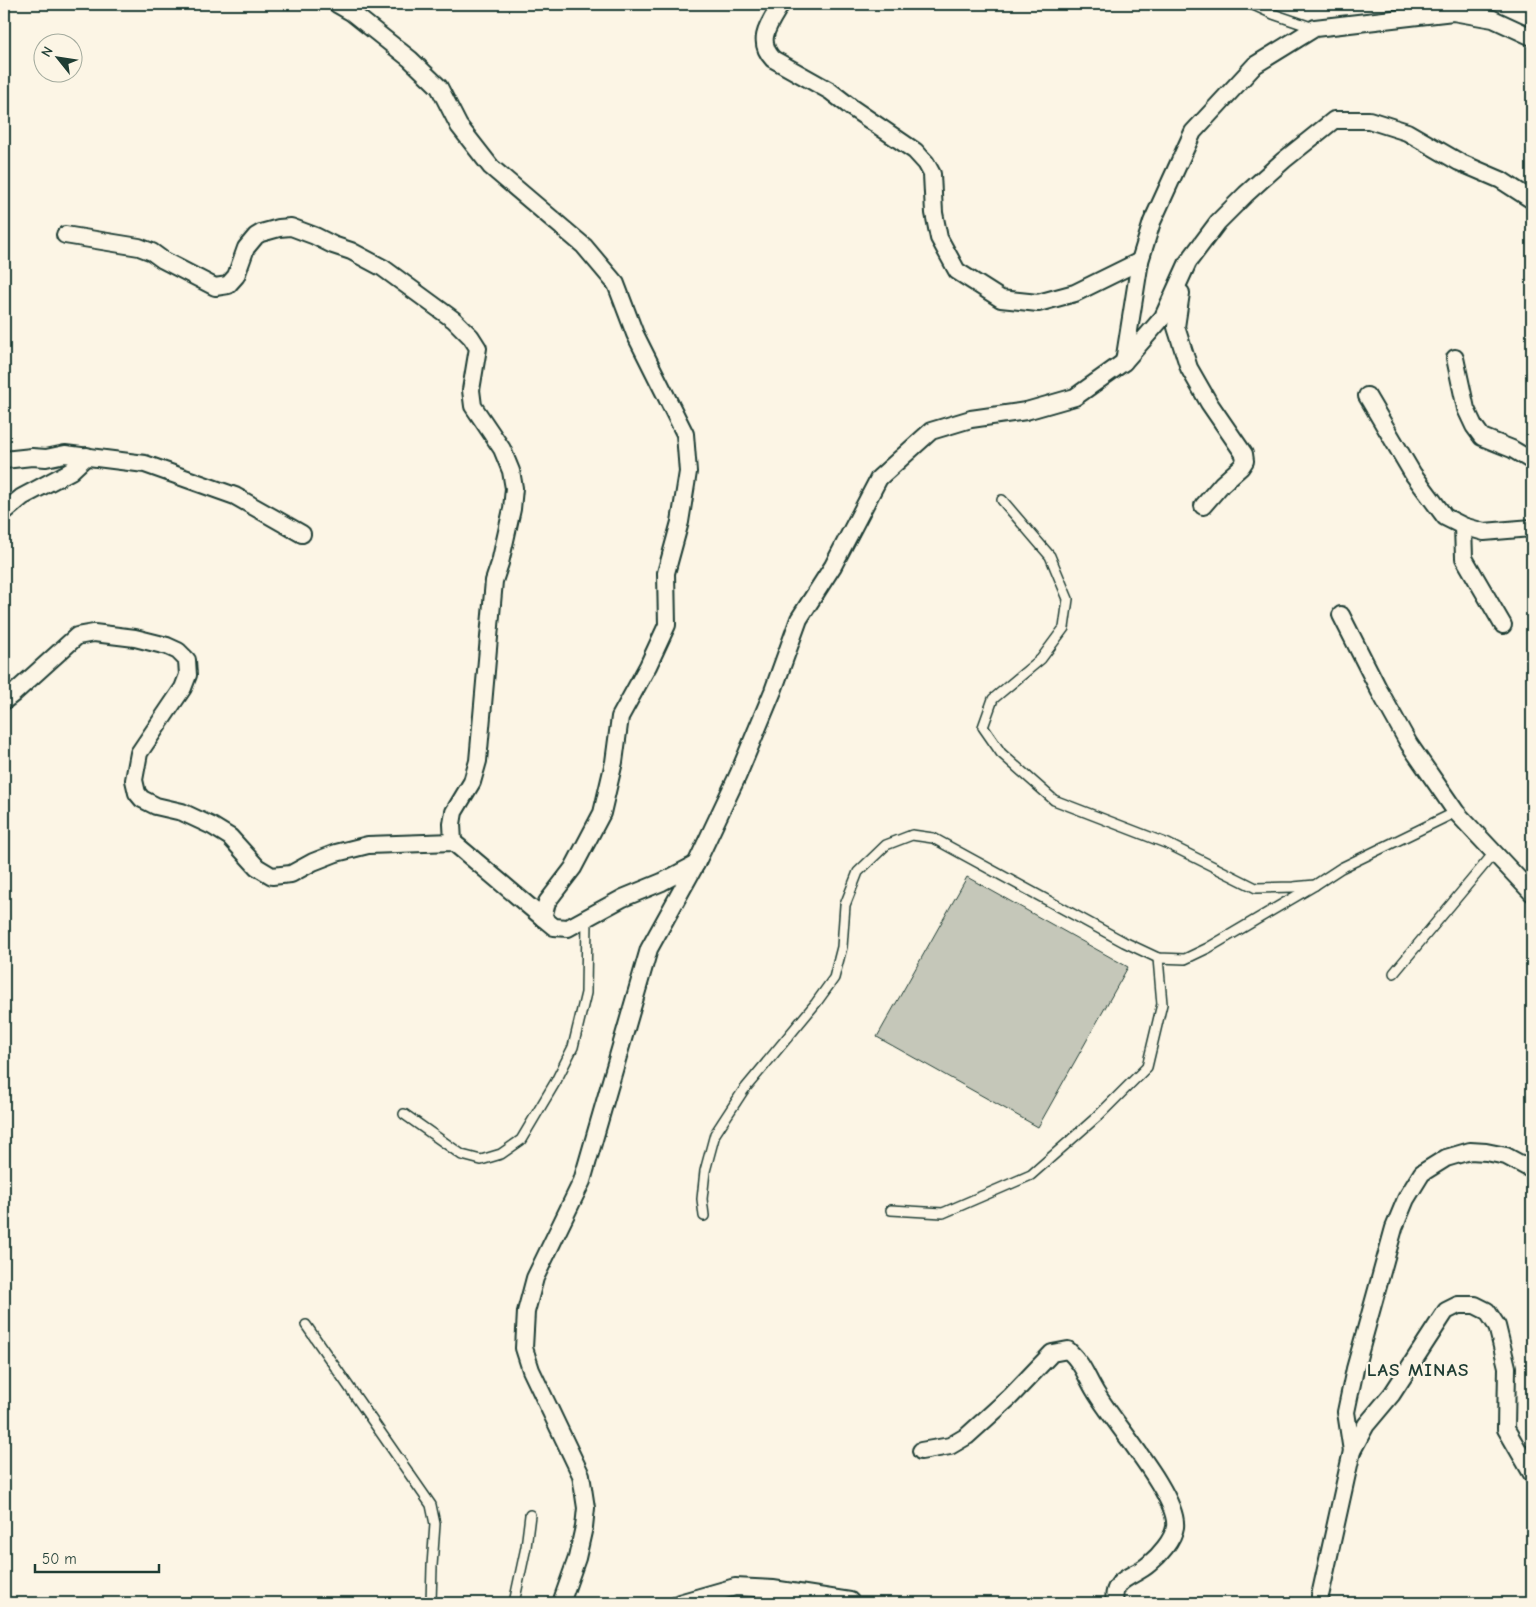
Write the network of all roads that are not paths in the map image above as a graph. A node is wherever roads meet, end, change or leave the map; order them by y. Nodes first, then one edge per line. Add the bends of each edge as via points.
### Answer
1 (337, 4) edge
2 (781, 4) edge
3 (1251, 4) edge
4 (1315, 28) junction
5 (1532, 37) edge
6 (1532, 200) edge
7 (65, 235) dead end
8 (1140, 261) junction
9 (1188, 262) junction
10 (1454, 358) dead end
11 (1124, 362) junction
12 (1368, 396) dead end
13 (87, 456) junction
14 (4, 460) edge
15 (1532, 461) edge
16 (1002, 500) dead end
17 (1203, 506) dead end
18 (4, 512) edge
19 (1463, 526) junction
20 (1532, 528) edge
21 (302, 534) dead end
22 (1341, 615) dead end
23 (1503, 626) dead end
24 (4, 701) edge
25 (1456, 812) junction
26 (453, 842) junction
27 (1494, 854) junction
28 (696, 864) junction
29 (1315, 885) junction
30 (1532, 894) edge
31 (543, 918) junction
32 (587, 918) junction
33 (1158, 958) junction
34 (1394, 973) dead end
35 (404, 1114) dead end
36 (1532, 1170) edge
37 (891, 1210) dead end
38 (704, 1216) dead end
39 (306, 1325) dead end
40 (921, 1451) dead end
41 (1352, 1451) junction
42 (1532, 1474) edge
43 (530, 1515) dead end
44 (850, 1601) dead end
45 (431, 1603) edge
46 (514, 1603) edge
47 (561, 1603) edge
48 (679, 1603) edge
49 (1115, 1603) edge
50 (1321, 1603) edge

1 - 31 street via 410,59 439,87 459,126 491,167 584,246 616,284 635,334 685,434 688,472 680,522 666,573 667,625 620,717 602,814 573,868 547,902
2 - 8 street via 763,39 766,52 830,91 926,163 932,174 939,238 957,271 1000,299 1038,303 1075,293
3 - 4 lane
4 - 5 street via 1453,12 1493,19
4 - 8 street via 1256,65 1193,132 1152,222
6 - 9 street via 1501,180 1458,162 1407,132 1369,120 1334,120 1246,194 1218,222
7 - 26 street via 139,247 215,288 228,285 236,276 246,248 256,236 291,227 351,250 384,268 472,337 478,348 471,390 473,406 502,449 514,488 494,581 478,761 472,782 454,812
8 - 11 street
9 - 11 street via 1163,317
9 - 17 street via 1176,327 1196,382 1246,461
10 - 15 street via 1466,409 1482,437
11 - 28 street via 1075,397 931,431 879,478 834,566 799,619 770,700
12 - 19 street via 1413,474 1445,517
13 - 14 street via 65,454
13 - 18 street via 71,471 22,497
13 - 21 street via 145,464 235,496
16 - 29 lane via 1050,556 1068,599 1064,628 1041,659 993,699 983,727 1001,753 1054,800 1168,844 1256,888
19 - 20 street via 1484,532
19 - 23 street via 1464,558
22 - 25 street via 1409,744
24 - 26 street via 77,636 94,633 115,635 167,646 187,660 188,675 183,688 140,753 134,780 142,799 182,812 224,833 257,867 272,876 291,874 336,853 368,845
25 - 27 street
25 - 29 lane via 1341,868
26 - 31 street
27 - 30 street
27 - 34 lane
28 - 32 street
28 - 47 street via 649,950 582,1181 535,1278 526,1312 524,1348 531,1370 581,1475 586,1508 578,1558
29 - 33 lane via 1185,959
31 - 32 street via 554,927 568,928
32 - 35 lane via 586,993 573,1047 521,1140 501,1154 481,1160 462,1155
33 - 37 lane via 1162,1004 1147,1066 1099,1115 1031,1175 943,1213
33 - 38 lane via 933,838 912,835 886,845 858,872 845,905 842,947 834,978 742,1091 715,1134 705,1171
36 - 41 street via 1506,1156 1470,1151 1446,1158 1422,1173 1394,1228 1355,1369 1346,1412
39 - 45 lane via 431,1505 435,1524
40 - 49 street via 950,1446 967,1436 1052,1353 1068,1350 1161,1485 1173,1510 1175,1527 1170,1540 1148,1565 1121,1582 1115,1590
41 - 42 street via 1366,1425 1392,1394 1446,1311 1475,1305 1487,1311 1497,1326 1507,1367 1506,1430
41 - 50 street
43 - 46 lane
44 - 48 street via 774,1589 735,1587

